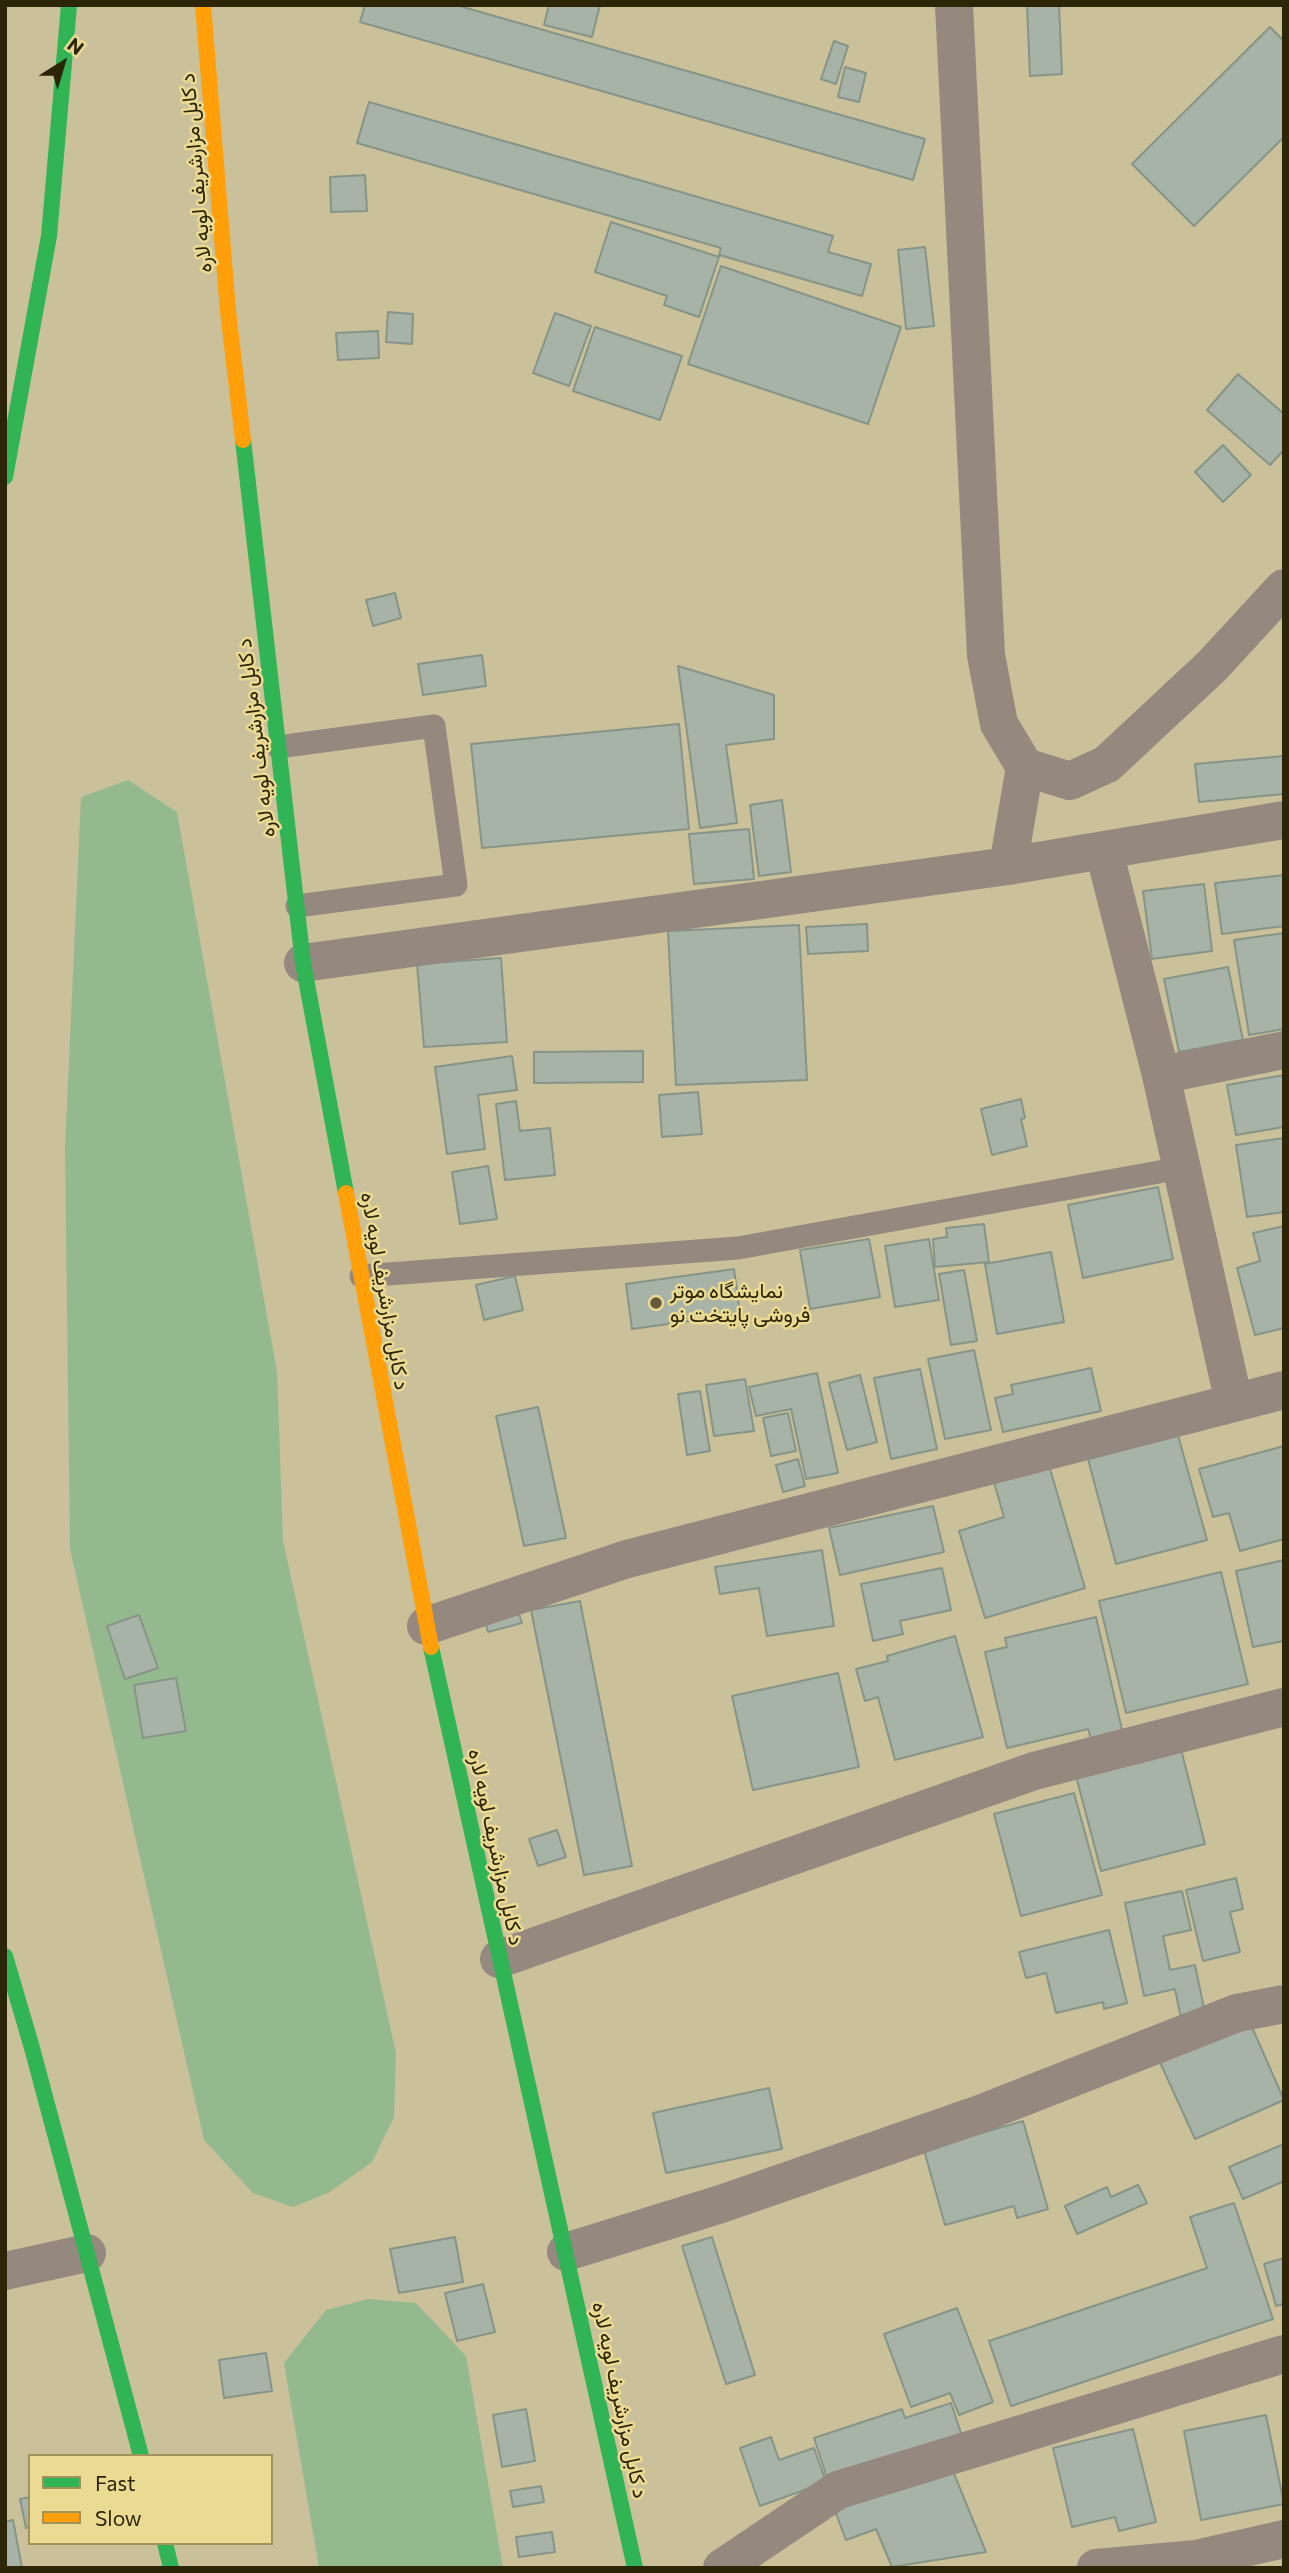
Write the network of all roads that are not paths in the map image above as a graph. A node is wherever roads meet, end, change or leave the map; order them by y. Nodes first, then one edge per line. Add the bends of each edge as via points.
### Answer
1 (69, 5) edge
2 (204, 5) edge
3 (954, 5) edge
4 (5, 477) edge
5 (1284, 588) edge
6 (278, 747) junction
7 (1025, 767) junction
8 (1284, 820) edge
9 (1104, 851) junction
10 (1008, 866) junction
11 (297, 906) junction
12 (303, 963) junction
13 (1284, 1051) edge
14 (1161, 1075) junction
15 (1181, 1168) junction
16 (361, 1276) junction
17 (1284, 1390) edge
18 (1234, 1404) junction
19 (426, 1626) junction
20 (1284, 1707) edge
21 (5, 1956) edge
22 (499, 1959) junction
23 (1284, 2004) edge
24 (566, 2252) junction
25 (87, 2253) junction
26 (5, 2271) edge
27 (1284, 2354) edge
28 (140, 2454) edge
29 (1284, 2539) edge
30 (165, 2545) edge
31 (171, 2568) edge
32 (635, 2568) edge
33 (722, 2568) edge
34 (1096, 2568) edge

1 - 4 highway via 49,236
2 - 6 highway, د کابل مزارشریف لویه لاره via 228,311
3 - 7 street via 986,655 999,724
5 - 7 street via 1212,666 1107,764 1070,781
6 - 11 highway, د کابل مزارشریف لویه لاره
6 - 11 lane via 434,726 456,885
7 - 10 street
8 - 9 street
9 - 10 street
9 - 14 street
10 - 12 street
11 - 12 highway, د کابل مزارشریف لویه لاره
12 - 16 highway, د کابل مزارشریف لویه لاره
13 - 14 street
14 - 15 street
15 - 16 lane via 738,1248
15 - 18 street
16 - 19 highway, د کابل مزارشریف لویه لاره
17 - 18 street
18 - 19 street via 627,1559
19 - 22 highway, د کابل مزارشریف لویه لاره
20 - 22 street via 1034,1771
21 - 25 highway
22 - 24 highway, د کابل مزارشریف لویه لاره
23 - 24 street via 1237,2012 980,2114
24 - 32 highway, د کابل مزارشریف لویه لاره
25 - 26 street
25 - 28 highway
27 - 33 street via 838,2490
29 - 34 street via 1196,2559
30 - 31 highway

